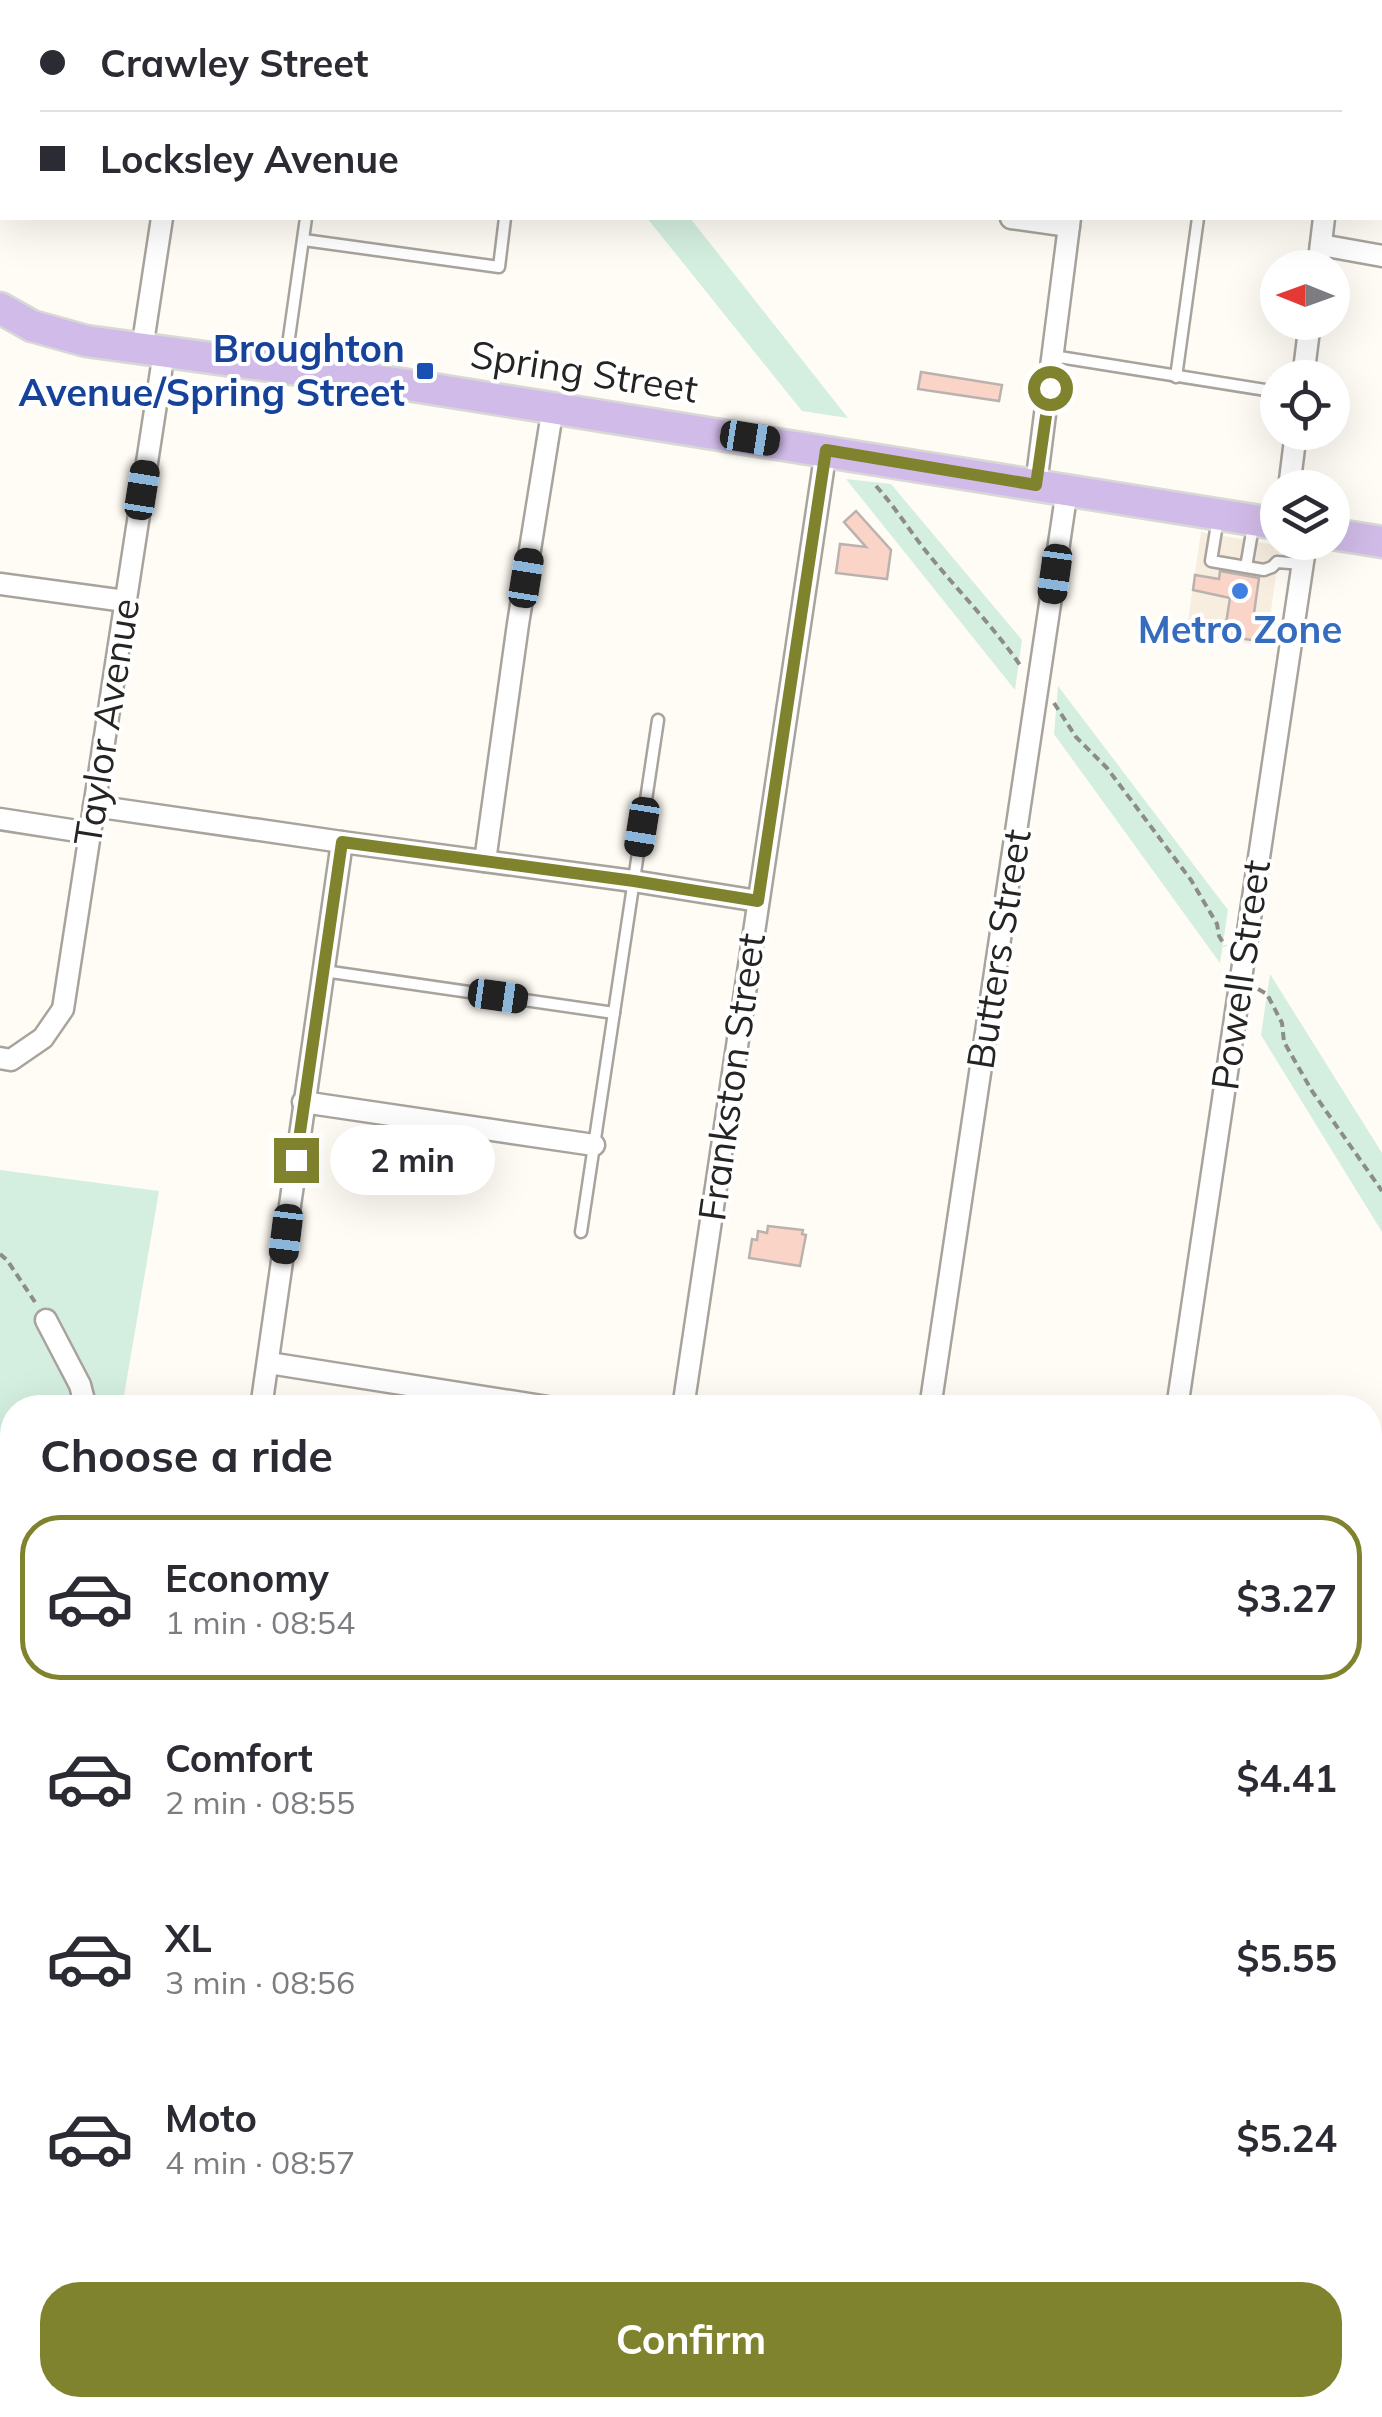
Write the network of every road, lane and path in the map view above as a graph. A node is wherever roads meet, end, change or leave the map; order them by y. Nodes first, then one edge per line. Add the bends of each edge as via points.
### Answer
1 (162, 220) edge
2 (306, 220) edge
3 (505, 220) edge
4 (1040, 220) edge
5 (1198, 220) edge
6 (1324, 220) edge
7 (1070, 222) edge
8 (304, 240) junction
9 (1321, 246) junction
10 (1320, 250) edge
11 (1382, 256) edge
12 (0, 308) edge
13 (153, 350) junction
14 (1054, 356) junction
15 (285, 367) junction
16 (1176, 377) junction
17 (1260, 389) edge
18 (553, 407) junction
19 (826, 450) junction
20 (873, 482) dead end
21 (1036, 485) junction
22 (1067, 490) junction
23 (1219, 515) junction
24 (1260, 521) edge
25 (1260, 536) edge
26 (1350, 537) edge
27 (1382, 542) edge
28 (1303, 560) edge
29 (1302, 564) junction
30 (1246, 567) junction
31 (0, 584) edge
32 (125, 601) junction
33 (1020, 665) dead end
34 (1054, 703) dead end
35 (658, 720) dead end
36 (94, 806) junction
37 (0, 819) edge
38 (90, 833) junction
39 (342, 842) junction
40 (485, 861) junction
41 (634, 881) junction
42 (758, 901) junction
43 (1243, 963) junction
44 (323, 971) junction
45 (614, 1013) junction
46 (0, 1058) edge
47 (303, 1102) junction
48 (594, 1145) junction
49 (1382, 1191) edge
50 (581, 1232) dead end
51 (0, 1254) edge
52 (46, 1320) joint
53 (269, 1363) junction
54 (83, 1395) edge
55 (264, 1395) edge
56 (468, 1395) edge
57 (685, 1395) edge
58 (932, 1395) edge
59 (1179, 1395) edge

1 - 13 street, Taylor Avenue
2 - 8 lane
3 - 8 lane via 499,267
4 - 7 street
5 - 16 lane
6 - 9 street
7 - 14 street
8 - 15 lane
9 - 10 street
9 - 11 street
12 - 13 main road, Spring Street via 32,326
13 - 15 main road, Spring Street
13 - 32 street, Taylor Avenue
14 - 16 lane
14 - 21 street
15 - 18 main road, Spring Street
16 - 17 lane
18 - 19 main road, Spring Street
18 - 40 street
19 - 21 main road, Spring Street
19 - 42 street, Frankston Street
20 - 33 path
21 - 22 main road, Spring Street
22 - 23 main road, Spring Street
22 - 58 street, Butters Street
23 - 24 main road, Spring Street
23 - 30 lane via 1211,561
25 - 30 lane
26 - 27 main road
28 - 29 street, Powell Street
29 - 30 lane
29 - 43 street, Powell Street
31 - 32 street
32 - 36 street, Taylor Avenue
34 - 43 path via 1191,880 1223,946 1236,948
35 - 41 lane
36 - 38 street, Taylor Avenue
36 - 39 street
37 - 38 street
38 - 46 street, Taylor Avenue via 62,1008 43,1038 10,1060
39 - 40 street
39 - 44 street
40 - 41 street
41 - 42 street
41 - 45 lane
42 - 57 street, Frankston Street
43 - 49 path via 1282,1023 1284,1042 1312,1092
43 - 59 street, Powell Street
44 - 45 lane
44 - 47 street
45 - 48 lane
47 - 48 street
47 - 53 street
48 - 50 lane
51 - 52 path
52 - 54 street
53 - 55 street
53 - 56 street

